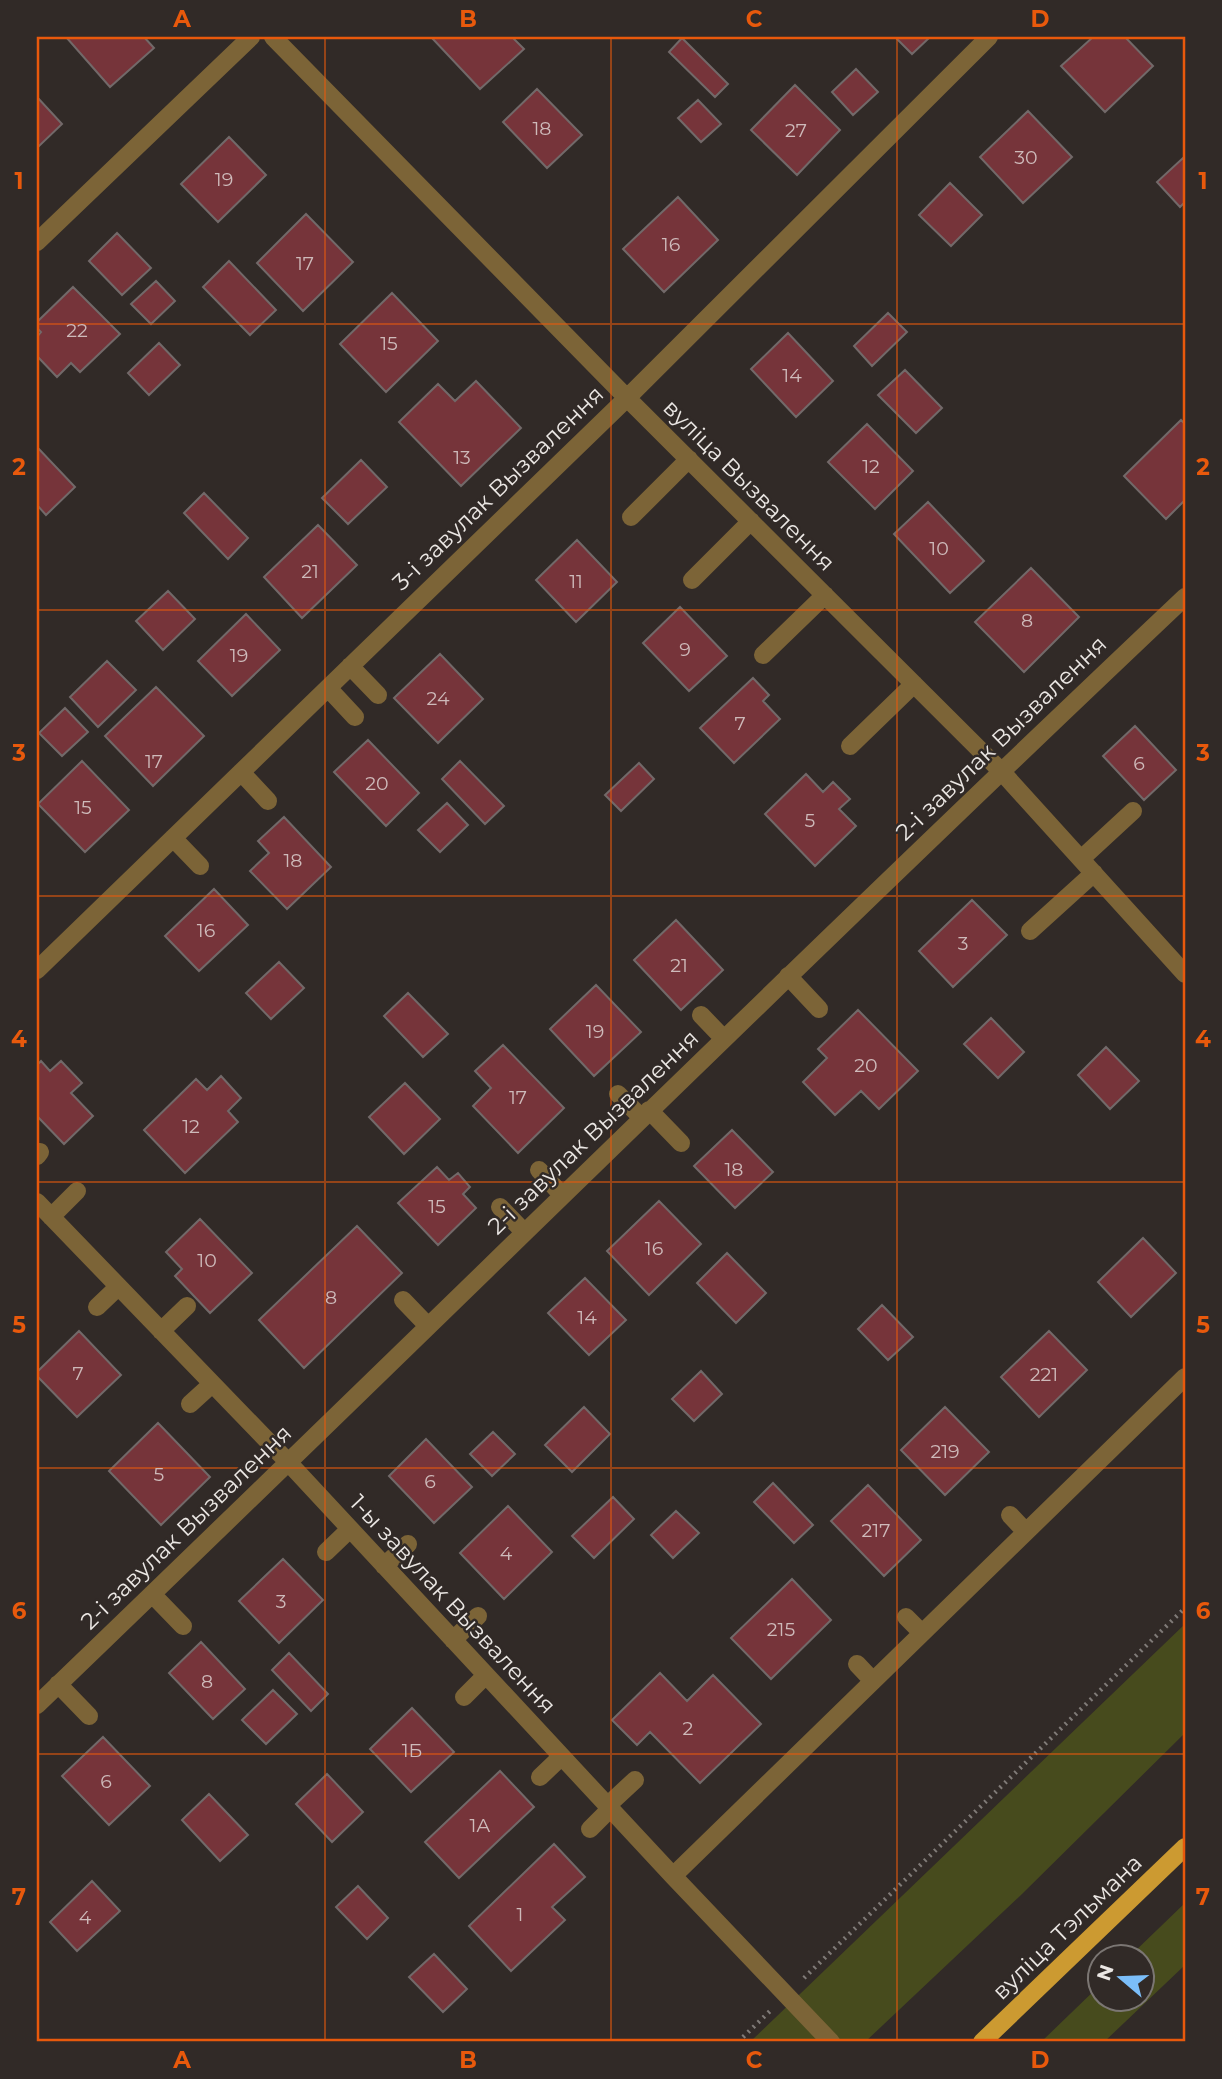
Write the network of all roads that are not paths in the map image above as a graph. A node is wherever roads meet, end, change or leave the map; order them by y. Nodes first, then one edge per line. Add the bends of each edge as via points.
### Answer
1 (251, 37) edge
2 (273, 37) edge
3 (989, 37) edge
4 (37, 242) edge
5 (627, 398) junction
6 (689, 459) junction
7 (631, 517) dead end
8 (751, 521) junction
9 (692, 580) dead end
10 (825, 595) junction
11 (1185, 597) edge
12 (763, 655) dead end
13 (350, 666) junction
14 (914, 684) junction
15 (328, 688) junction
16 (378, 695) dead end
17 (355, 717) dead end
18 (850, 746) dead end
19 (1001, 771) junction
20 (241, 772) junction
21 (268, 800) dead end
22 (1133, 811) dead end
23 (173, 838) junction
24 (1081, 859) junction
25 (200, 866) dead end
26 (1094, 873) junction
27 (1030, 931) dead end
28 (37, 970) edge
29 (1185, 974) edge
30 (788, 976) junction
31 (819, 1009) dead end
32 (701, 1015) dead end
33 (723, 1039) junction
34 (618, 1094) dead end
35 (645, 1114) junction
36 (681, 1143) dead end
37 (538, 1170) dead end
38 (77, 1191) dead end
39 (562, 1195) junction
40 (500, 1207) dead end
41 (41, 1209) edge
42 (524, 1232) junction
43 (118, 1287) junction
44 (403, 1300) dead end
45 (187, 1306) dead end
46 (97, 1307) dead end
47 (428, 1326) junction
48 (161, 1331) junction
49 (1185, 1377) edge
50 (212, 1384) junction
51 (190, 1404) dead end
52 (288, 1462) junction
53 (1010, 1515) dead end
54 (350, 1529) junction
55 (1026, 1532) junction
56 (408, 1544) dead end
57 (326, 1552) dead end
58 (384, 1566) junction
59 (152, 1594) junction
60 (478, 1616) dead end
61 (906, 1617) dead end
62 (183, 1626) dead end
63 (922, 1633) junction
64 (453, 1640) junction
65 (857, 1664) dead end
66 (486, 1675) junction
67 (873, 1681) junction
68 (58, 1684) junction
69 (464, 1697) dead end
70 (37, 1704) edge
71 (89, 1716) dead end
72 (561, 1757) junction
73 (540, 1777) dead end
74 (635, 1780) dead end
75 (609, 1808) junction
76 (590, 1829) dead end
77 (1185, 1847) edge
78 (673, 1876) junction
79 (831, 2042) edge
80 (982, 2042) edge

1 - 4 street
2 - 5 street, вуліца Вызвалення
3 - 5 street, 3-і завулак Вызвалення
5 - 6 street, вуліца Вызвалення
5 - 13 street, 3-і завулак Вызвалення
6 - 7 street
6 - 8 street, вуліца Вызвалення
8 - 9 street
8 - 10 street, вуліца Вызвалення
10 - 12 street
10 - 14 street, вуліца Вызвалення
11 - 19 street, 2-і завулак Вызвалення
13 - 15 street, 3-і завулак Вызвалення
13 - 16 street
14 - 18 street
14 - 19 street, вуліца Вызвалення
15 - 17 street
15 - 20 street, 3-і завулак Вызвалення
19 - 24 street, вуліца Вызвалення
19 - 30 street, 2-і завулак Вызвалення
20 - 21 street
20 - 23 street, 3-і завулак Вызвалення
22 - 24 street
23 - 25 street
23 - 28 street, 3-і завулак Вызвалення
24 - 26 street, вуліца Вызвалення
26 - 27 street
26 - 29 street, вуліца Вызвалення
30 - 31 street
30 - 33 street, 2-і завулак Вызвалення
32 - 33 street
33 - 35 street, 2-і завулак Вызвалення
34 - 35 street
35 - 36 street
35 - 39 street, 2-і завулак Вызвалення
37 - 39 street
38 - 41 street
39 - 42 street, 2-і завулак Вызвалення
40 - 42 street
41 - 43 street, 1-ы завулак Вызвалення
42 - 47 street, 2-і завулак Вызвалення
43 - 46 street
43 - 48 street, 1-ы завулак Вызвалення
44 - 47 street
45 - 48 street
47 - 52 street, 2-і завулак Вызвалення
48 - 50 street, 1-ы завулак Вызвалення
49 - 55 street
50 - 51 street
50 - 52 street, 1-ы завулак Вызвалення
52 - 54 street, 1-ы завулак Вызвалення
52 - 59 street, 2-і завулак Вызвалення
53 - 55 street
54 - 57 street
54 - 58 street, 1-ы завулак Вызвалення
55 - 63 street
56 - 58 street
58 - 64 street, 1-ы завулак Вызвалення
59 - 62 street
59 - 68 street, 2-і завулак Вызвалення
60 - 64 street
61 - 63 street
63 - 67 street
64 - 66 street, 1-ы завулак Вызвалення
65 - 67 street
66 - 69 street
66 - 72 street, 1-ы завулак Вызвалення
67 - 78 street
68 - 70 street, 2-і завулак Вызвалення
68 - 71 street
72 - 73 street
72 - 75 street, 1-ы завулак Вызвалення
74 - 75 street
75 - 76 street
75 - 78 street, 1-ы завулак Вызвалення
77 - 80 main road, вуліца Тэльмана
78 - 79 street, 1-ы завулак Вызвалення

